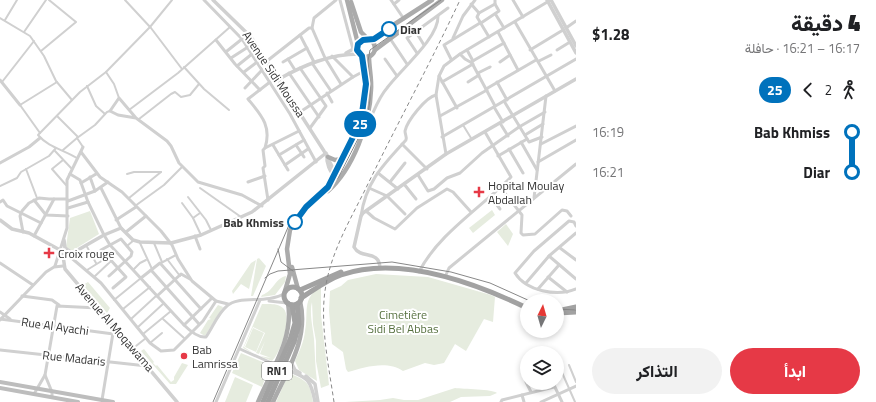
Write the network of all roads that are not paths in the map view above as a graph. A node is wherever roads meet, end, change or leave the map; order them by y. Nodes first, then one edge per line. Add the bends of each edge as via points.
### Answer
1 (17, 0) edge
2 (50, 0) edge
3 (125, 0) edge
4 (172, 0) edge
5 (204, 0) edge
6 (214, 0) edge
7 (336, 0) edge
8 (340, 0) edge
9 (347, 0) edge
10 (350, 0) edge
11 (390, 0) edge
12 (399, 0) edge
13 (432, 0) edge
14 (442, 0) edge
15 (475, 0) edge
16 (513, 0) edge
17 (550, 0) edge
18 (495, 2) edge
19 (394, 4) junction
20 (471, 4) junction
21 (448, 8) dead end
22 (479, 13) junction
23 (496, 15) junction
24 (438, 16) junction
25 (419, 17) junction
26 (523, 17) junction
27 (0, 18) edge
28 (404, 19) junction
29 (5, 20) junction
30 (576, 21) edge
31 (515, 22) junction
32 (481, 23) junction
33 (426, 24) junction
34 (231, 26) junction
35 (150, 27) junction
36 (312, 28) junction
37 (504, 28) junction
38 (565, 29) junction
39 (24, 32) junction
40 (416, 32) junction
41 (498, 32) junction
42 (300, 35) junction
43 (489, 37) junction
44 (389, 38) junction
45 (453, 38) junction
46 (242, 39) junction
47 (216, 40) junction
48 (369, 40) junction
49 (34, 41) junction
50 (573, 41) edge
51 (504, 43) junction
52 (424, 44) junction
53 (576, 46) edge
54 (248, 47) junction
55 (356, 47) junction
56 (307, 48) junction
57 (374, 50) junction
58 (467, 50) junction
59 (530, 50) junction
60 (557, 50) dead end
61 (41, 51) junction
62 (227, 51) junction
63 (417, 53) junction
64 (576, 53) edge
65 (252, 54) junction
66 (345, 54) junction
67 (460, 54) junction
68 (360, 55) junction
69 (510, 55) junction
70 (551, 55) dead end
71 (332, 56) junction
72 (369, 56) junction
73 (231, 58) junction
74 (325, 58) junction
75 (576, 58) edge
76 (288, 59) junction
77 (386, 59) dead end
78 (451, 60) junction
79 (538, 60) junction
80 (267, 61) junction
81 (257, 62) junction
82 (283, 62) dead end
83 (313, 62) junction
84 (472, 62) junction
85 (500, 62) dead end
86 (408, 64) junction
87 (237, 66) junction
88 (490, 67) dead end
89 (183, 68) junction
90 (300, 68) junction
91 (262, 70) junction
92 (295, 70) junction
93 (518, 70) junction
94 (364, 71) junction
95 (106, 72) junction
96 (244, 72) junction
97 (289, 73) junction
98 (479, 74) junction
99 (397, 76) junction
100 (439, 76) junction
101 (547, 76) junction
102 (353, 77) junction
103 (279, 79) junction
104 (576, 79) edge
105 (1, 81) edge
106 (252, 81) junction
107 (57, 82) junction
108 (270, 82) junction
109 (442, 82) junction
110 (468, 82) dead end
111 (497, 82) junction
112 (199, 84) junction
113 (341, 84) junction
114 (87, 86) junction
115 (245, 88) dead end
116 (487, 89) junction
117 (260, 90) junction
118 (555, 91) junction
119 (329, 92) junction
120 (436, 95) junction
121 (546, 96) junction
122 (119, 98) junction
123 (320, 98) junction
124 (72, 100) junction
125 (506, 100) junction
126 (332, 102) dead end
127 (311, 104) junction
128 (20, 105) junction
129 (495, 106) junction
130 (456, 108) junction
131 (128, 110) junction
132 (229, 110) dead end
133 (110, 111) junction
134 (300, 112) junction
135 (545, 112) junction
136 (105, 114) junction
137 (57, 116) junction
138 (440, 116) junction
139 (513, 116) junction
140 (319, 117) junction
141 (368, 118) junction
142 (137, 119) junction
143 (501, 123) junction
144 (463, 124) junction
145 (543, 124) junction
146 (576, 126) edge
147 (519, 127) junction
148 (310, 128) junction
149 (299, 131) junction
150 (485, 132) junction
151 (40, 133) junction
152 (524, 135) junction
153 (442, 136) junction
154 (508, 136) junction
155 (542, 137) junction
156 (40, 138) junction
157 (78, 138) junction
158 (527, 139) junction
159 (304, 140) junction
160 (472, 140) junction
161 (576, 140) edge
162 (521, 142) junction
163 (402, 144) junction
164 (541, 144) junction
165 (273, 145) junction
166 (296, 145) junction
167 (493, 145) junction
168 (83, 147) joint
169 (266, 148) junction
170 (308, 149) junction
171 (509, 149) junction
172 (55, 150) junction
173 (63, 150) junction
174 (81, 152) junction
175 (301, 154) junction
176 (446, 154) junction
177 (279, 155) junction
178 (327, 155) junction
179 (498, 156) junction
180 (304, 157) dead end
181 (77, 158) junction
182 (343, 158) junction
183 (63, 160) junction
184 (316, 162) junction
185 (538, 162) junction
186 (0, 163) edge
187 (405, 163) dead end
188 (576, 164) edge
189 (285, 165) junction
190 (182, 167) junction
191 (26, 169) junction
192 (72, 169) junction
193 (427, 169) junction
194 (288, 170) dead end
195 (537, 170) junction
196 (378, 172) junction
197 (523, 173) dead end
198 (70, 174) junction
199 (96, 174) junction
200 (127, 174) dead end
201 (333, 175) junction
202 (418, 175) junction
203 (265, 176) junction
204 (90, 177) junction
205 (340, 178) junction
206 (108, 182) junction
207 (248, 182) dead end
208 (390, 182) junction
209 (81, 183) junction
210 (404, 184) junction
211 (66, 185) junction
212 (0, 186) edge
213 (500, 187) junction
214 (101, 188) junction
215 (200, 188) dead end
216 (369, 188) junction
217 (398, 188) junction
218 (95, 191) junction
219 (85, 195) junction
220 (387, 196) junction
221 (490, 196) junction
222 (188, 197) dead end
223 (128, 198) junction
224 (534, 198) junction
225 (36, 199) junction
226 (54, 199) junction
227 (416, 199) dead end
228 (67, 200) junction
229 (268, 200) junction
230 (1, 201) edge
231 (88, 202) junction
232 (182, 203) dead end
233 (136, 206) junction
234 (262, 206) junction
235 (68, 208) junction
236 (500, 209) dead end
237 (366, 211) junction
238 (519, 211) junction
239 (21, 212) junction
240 (200, 212) junction
241 (471, 212) junction
242 (406, 214) dead end
243 (46, 215) junction
244 (68, 216) junction
245 (146, 216) junction
246 (361, 216) junction
247 (572, 216) dead end
248 (193, 218) junction
249 (241, 218) junction
250 (0, 220) edge
251 (116, 220) junction
252 (41, 223) junction
253 (576, 226) edge
254 (121, 228) junction
255 (211, 231) junction
256 (23, 232) junction
257 (126, 232) junction
258 (576, 233) edge
259 (104, 235) junction
260 (201, 235) junction
261 (34, 236) junction
262 (195, 236) junction
263 (64, 240) junction
264 (134, 240) junction
265 (140, 242) junction
266 (154, 242) junction
267 (171, 243) junction
268 (86, 245) junction
269 (110, 245) junction
270 (127, 246) junction
271 (560, 248) junction
272 (200, 249) dead end
273 (60, 250) junction
274 (101, 250) dead end
275 (73, 253) junction
276 (68, 255) junction
277 (176, 255) junction
278 (549, 256) junction
279 (108, 257) joint
280 (64, 258) junction
281 (167, 259) junction
282 (146, 260) junction
283 (576, 260) edge
284 (111, 261) junction
285 (125, 261) junction
286 (0, 263) edge
287 (96, 263) junction
288 (161, 263) junction
289 (558, 265) junction
290 (55, 266) junction
291 (63, 266) junction
292 (380, 267) junction
293 (118, 268) junction
294 (86, 270) junction
295 (133, 270) junction
296 (151, 270) junction
297 (420, 271) junction
298 (445, 275) junction
299 (109, 276) dead end
300 (180, 276) junction
301 (94, 277) junction
302 (548, 277) junction
303 (141, 278) junction
304 (576, 279) edge
305 (175, 280) junction
306 (192, 281) junction
307 (526, 283) junction
308 (33, 285) junction
309 (150, 287) junction
310 (113, 288) dead end
311 (166, 288) junction
312 (538, 289) junction
313 (576, 289) edge
314 (299, 290) junction
315 (568, 292) junction
316 (285, 293) junction
317 (22, 296) junction
318 (157, 296) junction
319 (212, 298) junction
320 (114, 300) junction
321 (260, 300) junction
322 (268, 300) junction
323 (216, 301) junction
324 (294, 302) junction
325 (520, 302) edge
326 (164, 303) junction
327 (230, 304) junction
328 (59, 305) junction
329 (520, 305) edge
330 (576, 307) edge
331 (98, 308) junction
332 (123, 309) junction
333 (201, 309) junction
334 (564, 310) edge
335 (172, 311) junction
336 (0, 312) edge
337 (564, 312) edge
338 (576, 312) edge
339 (4, 316) junction
340 (192, 317) junction
341 (163, 318) junction
342 (0, 319) edge
343 (131, 319) junction
344 (12, 320) junction
345 (53, 324) junction
346 (199, 324) junction
347 (184, 325) junction
348 (114, 326) junction
349 (138, 327) junction
350 (191, 331) junction
351 (162, 332) dead end
352 (113, 333) junction
353 (121, 334) junction
354 (143, 334) junction
355 (146, 338) junction
356 (184, 338) junction
357 (292, 341) junction
358 (150, 343) junction
359 (136, 346) dead end
360 (240, 349) junction
361 (0, 350) edge
362 (48, 356) junction
363 (109, 362) junction
364 (291, 362) junction
365 (274, 364) junction
366 (569, 365) dead end
367 (148, 366) junction
368 (287, 370) junction
369 (45, 375) junction
370 (564, 377) edge
371 (0, 382) edge
372 (576, 382) edge
373 (576, 386) edge
374 (0, 388) edge
375 (36, 388) junction
376 (569, 389) junction
377 (537, 390) edge
378 (555, 390) edge
379 (51, 391) junction
380 (531, 392) joint
381 (34, 394) junction
382 (522, 394) junction
383 (557, 394) junction
384 (52, 397) junction
385 (102, 401) edge
386 (546, 401) edge
387 (78, 402) edge
388 (113, 402) edge
389 (177, 402) edge
390 (216, 402) edge
391 (258, 402) edge
392 (264, 402) edge
393 (268, 402) edge
394 (274, 402) edge
395 (317, 402) edge
396 (501, 402) edge
397 (524, 402) edge
398 (541, 402) edge
399 (562, 402) edge
400 (575, 402) edge

1 - 29 street
2 - 39 street
2 - 61 street via 76,22
3 - 35 street
4 - 35 street
5 - 34 street
6 - 80 street, Avenue Sidi Moussa via 248,33
7 - 36 street via 314,18
8 - 55 street
9 - 55 main road
10 - 48 main road via 361,32
11 - 19 street
12 - 19 street
13 - 28 main road
14 - 25 main road
15 - 20 street
16 - 26 street
17 - 26 street
17 - 38 street
18 - 22 street
18 - 23 street via 499,10
19 - 28 street
20 - 22 street
20 - 45 street
21 - 24 street
22 - 32 street via 477,16
23 - 32 street
23 - 37 street
24 - 33 street
24 - 52 street via 437,26
25 - 33 street
25 - 44 main road
26 - 31 street
27 - 29 street
28 - 48 main road
29 - 39 street
30 - 38 street
31 - 37 street
31 - 59 street
32 - 43 street
32 - 45 street
33 - 40 street
34 - 46 street
34 - 47 street
35 - 89 street
35 - 95 street
36 - 42 street
36 - 74 street
37 - 41 street
38 - 50 street
38 - 59 street
39 - 49 street
40 - 52 street
40 - 63 street via 407,39
41 - 43 street
41 - 51 street
42 - 56 street
42 - 80 street
43 - 58 street
44 - 57 main road
44 - 86 street
45 - 78 street via 444,46
46 - 54 street
46 - 62 street
47 - 62 street
47 - 89 street
48 - 55 main road via 363,40
48 - 57 main road via 374,44
49 - 61 street
49 - 105 street
50 - 53 street
50 - 60 street
50 - 64 street
51 - 69 street
51 - 84 street
52 - 63 street
54 - 65 street
54 - 73 street
55 - 66 street
55 - 68 main road
56 - 76 street
56 - 83 street
57 - 72 main road
58 - 67 street
58 - 84 street
59 - 79 street
61 - 107 street
62 - 73 street
63 - 86 street
65 - 81 street
65 - 87 street
66 - 68 street
66 - 71 street
67 - 78 street
67 - 84 street
68 - 72 main road
68 - 94 main road
69 - 85 street
69 - 93 street
70 - 79 street
71 - 74 street
71 - 102 street
72 - 141 main road, RN1 via 371,86
73 - 87 street
74 - 83 street
74 - 113 street
75 - 101 street
76 - 82 street
76 - 92 street
77 - 99 street
78 - 100 street
79 - 93 street
79 - 101 street
80 - 103 street, Avenue Sidi Moussa
81 - 91 street
81 - 96 street
83 - 90 street
83 - 119 street
84 - 98 street
84 - 109 street
86 - 99 street
87 - 96 street
88 - 98 street
89 - 112 street
89 - 131 street
90 - 92 street
90 - 123 street
91 - 106 street
91 - 108 street
92 - 97 street
93 - 111 street
94 - 102 street
94 - 182 main road via 365,96 361,121
95 - 114 street
95 - 122 street
96 - 106 street
97 - 103 street
97 - 127 street
98 - 110 street
98 - 116 street
99 - 141 street via 384,91
100 - 109 street
100 - 120 street
101 - 118 street
101 - 125 street
102 - 113 street
103 - 134 street, Avenue Sidi Moussa
104 - 118 street
105 - 128 street
106 - 115 street
106 - 117 street
107 - 124 street
107 - 128 street
108 - 117 street
108 - 149 street
109 - 130 street
111 - 116 street
111 - 125 street
112 - 132 street
112 - 142 street via 190,95 181,97 175,92
113 - 119 street
114 - 124 street
114 - 136 street via 96,106
116 - 129 street
116 - 130 street
117 - 169 street via 248,99 265,119
118 - 121 street
119 - 123 street
119 - 126 street
120 - 138 street
120 - 163 street via 423,103 406,129 407,139
121 - 135 street
121 - 139 street
122 - 131 street
122 - 133 street
123 - 127 street
123 - 140 street via 326,107
124 - 137 street
125 - 129 street
125 - 139 street
127 - 134 street
127 - 140 street
128 - 151 street
129 - 143 street
129 - 144 street
130 - 138 street
131 - 142 street
133 - 136 street
133 - 142 street
134 - 148 street, Avenue Sidi Moussa
135 - 145 street
135 - 147 street
136 - 157 street
137 - 151 street
137 - 157 street
138 - 153 street
139 - 143 street
139 - 147 street
140 - 148 street
141 - 205 main road, RN1
142 - 190 street via 169,144
143 - 150 street
143 - 154 street
144 - 153 street
144 - 160 street
145 - 152 street
145 - 155 street
146 - 164 street
147 - 152 street
147 - 154 street
148 - 178 street, Avenue Sidi Moussa
149 - 159 street
149 - 165 street
150 - 160 street
150 - 167 street
151 - 156 street
152 - 158 street
153 - 176 street
154 - 167 street
155 - 158 street via 532,142
155 - 164 street
156 - 172 street
156 - 186 street
157 - 168 street
157 - 173 street
158 - 162 street
159 - 166 street
159 - 170 street
160 - 176 street
161 - 185 street
162 - 171 street
162 - 195 street
163 - 193 street
163 - 196 street
164 - 185 street
165 - 169 street
165 - 177 street
166 - 175 street
166 - 177 street
167 - 179 street
167 - 202 street via 460,173 447,178 434,189 428,191
168 - 174 street
169 - 203 street via 263,150
170 - 175 street
170 - 184 street
171 - 179 street
171 - 197 street
172 - 173 street
172 - 183 street
172 - 191 street
173 - 181 street
174 - 181 street
174 - 199 street
175 - 180 street
175 - 189 street
176 - 193 street
177 - 189 street
178 - 182 main road via 335,160
178 - 184 street
178 - 201 street, Avenue Sidi Moussa
179 - 213 street via 511,176
181 - 192 street
182 - 201 main road
183 - 192 street
183 - 211 street via 52,169
184 - 229 street
185 - 195 street
187 - 208 street
188 - 224 street
189 - 194 street
190 - 233 street via 164,185
190 - 234 street via 201,183 242,196
191 - 212 street via 17,178
191 - 225 street
192 - 198 street
193 - 202 street
195 - 224 street
196 - 208 street
196 - 216 street
198 - 209 street
198 - 211 street
199 - 204 street
199 - 206 street
200 - 223 street via 161,172
201 - 205 street, Avenue Sidi Moussa
201 - 316 main road via 328,187 302,212 290,230 287,243 290,274
202 - 210 street
203 - 207 street
203 - 229 street
204 - 209 street
204 - 218 street
205 - 314 main road, RN1 via 303,214 292,231 290,254 294,280
206 - 214 street
206 - 223 street
208 - 217 street
209 - 219 street
210 - 217 street
210 - 227 street
211 - 228 street
213 - 221 street
213 - 238 street
214 - 218 street
214 - 251 street
215 - 249 street
216 - 220 street
216 - 246 street
217 - 220 street
218 - 219 street
219 - 228 street
219 - 231 street
220 - 237 street
220 - 242 street
221 - 236 street
221 - 241 street
222 - 240 street
223 - 233 street
224 - 238 street
225 - 226 street
225 - 239 street
225 - 243 street
226 - 228 street
226 - 243 street
228 - 235 street
229 - 234 street
230 - 239 street
231 - 235 street
231 - 259 street
232 - 248 street
233 - 245 street
233 - 251 street
234 - 249 street
235 - 244 street
237 - 241 street via 395,229 417,208 446,189 453,192
237 - 246 street
238 - 247 street via 523,219 521,233 529,235 535,234 562,210
238 - 298 street via 449,268
239 - 252 street
239 - 256 street
240 - 248 street
240 - 255 street
241 - 297 street
243 - 244 street
243 - 252 street
244 - 263 street
245 - 257 street
245 - 267 street
246 - 292 street via 354,249 377,258
248 - 260 street
249 - 255 street
250 - 256 street via 12,229
251 - 254 street
252 - 261 street
253 - 307 street via 570,221 526,259 515,273
254 - 257 street
254 - 259 street
255 - 260 street
256 - 261 street
257 - 264 street
258 - 271 street
259 - 268 street
259 - 269 street
260 - 262 street
261 - 273 street
262 - 267 street
262 - 272 street
263 - 273 street
263 - 275 street via 65,248
264 - 265 street
264 - 270 street
265 - 266 street
265 - 282 street
266 - 267 street
266 - 288 street
267 - 277 street
268 - 275 street
268 - 287 street
269 - 270 street via 121,239
269 - 274 street
269 - 285 street
270 - 285 street via 132,255
271 - 278 street
271 - 283 street
273 - 280 street
273 - 290 street
275 - 276 street
276 - 280 street
276 - 294 street
277 - 281 street
277 - 306 street
278 - 289 street
278 - 307 street
279 - 284 street
279 - 287 street
280 - 291 street
281 - 288 street
281 - 300 street
282 - 295 street
282 - 296 street
284 - 293 street
284 - 301 street
285 - 293 street
285 - 295 street
286 - 308 street
287 - 294 street
288 - 296 street
288 - 305 street
289 - 302 street
289 - 304 street
290 - 291 street
290 - 308 street
291 - 331 street, Avenue Al Moqawama
292 - 297 highway
292 - 314 highway via 345,271
292 - 324 highway via 339,276
293 - 299 street
293 - 310 street via 126,278
294 - 301 street
295 - 303 street
296 - 303 street
296 - 311 street
297 - 298 highway
298 - 325 highway via 488,287
298 - 329 highway via 487,289
300 - 305 street
300 - 306 street via 183,274
301 - 320 street
302 - 312 street
302 - 315 street
303 - 309 street
303 - 320 street
305 - 311 street
305 - 333 street
306 - 319 street
307 - 312 street
308 - 317 street
309 - 318 street
309 - 332 street
311 - 318 street
311 - 340 street
312 - 315 street via 552,293
313 - 315 street
314 - 316 highway via 291,287
314 - 324 highway, RN1
316 - 322 street
316 - 324 highway, RN1
317 - 328 street via 52,300
317 - 339 street
318 - 326 street
318 - 343 street
319 - 323 street
319 - 333 street
320 - 332 street
321 - 322 street
321 - 327 street
321 - 360 street
322 - 324 street
323 - 327 street
323 - 346 street
324 - 357 highway, RN1 via 299,324
324 - 364 main road via 303,328 301,340
324 - 365 main road via 288,331
326 - 335 street
326 - 349 street
327 - 350 street via 206,337
328 - 331 street
328 - 345 street via 56,306
330 - 334 highway
331 - 348 street, Avenue Al Moqawama
332 - 343 street
333 - 340 street
335 - 341 street
335 - 347 street
336 - 339 street, Rue Al Ayachi
337 - 338 highway
339 - 342 street
339 - 344 street, Rue Al Ayachi
340 - 346 street
340 - 347 street
341 - 354 street
341 - 356 street
342 - 344 street, Rue Al Ayachi
343 - 349 street
344 - 345 street, Rue Al Ayachi
345 - 352 street, Rue Al Ayachi
345 - 362 street
346 - 350 street
347 - 350 street
348 - 352 street
348 - 353 street, Avenue Al Moqawama
349 - 354 street
350 - 356 street
351 - 358 street
352 - 353 street, Rue Al Ayachi
352 - 363 street
353 - 367 street, Avenue Al Moqawama
354 - 355 street
355 - 358 street
355 - 359 street
356 - 358 street via 174,350 165,352
357 - 392 highway, RN1, bridge
357 - 393 highway, RN1, bridge
360 - 365 street
360 - 390 street
361 - 362 street, Rue Madaris
362 - 363 street, Rue Madaris
362 - 369 street
363 - 367 street, Rue Madaris
363 - 385 street
364 - 368 main road
364 - 395 street via 297,372 313,381
365 - 368 street
365 - 391 main road
366 - 372 street
367 - 389 street, Avenue Al Moqawama
368 - 394 main road
368 - 395 street via 310,381
369 - 375 street
369 - 379 street
370 - 376 street
371 - 375 main road
373 - 376 street
374 - 381 main road
375 - 379 main road
375 - 381 street
376 - 383 street
376 - 400 street
377 - 380 street
378 - 383 street
379 - 384 street
379 - 385 main road
380 - 382 street
381 - 384 main road
382 - 396 street
382 - 397 street
383 - 386 street
383 - 399 street
384 - 387 main road
385 - 388 main road
386 - 398 street

